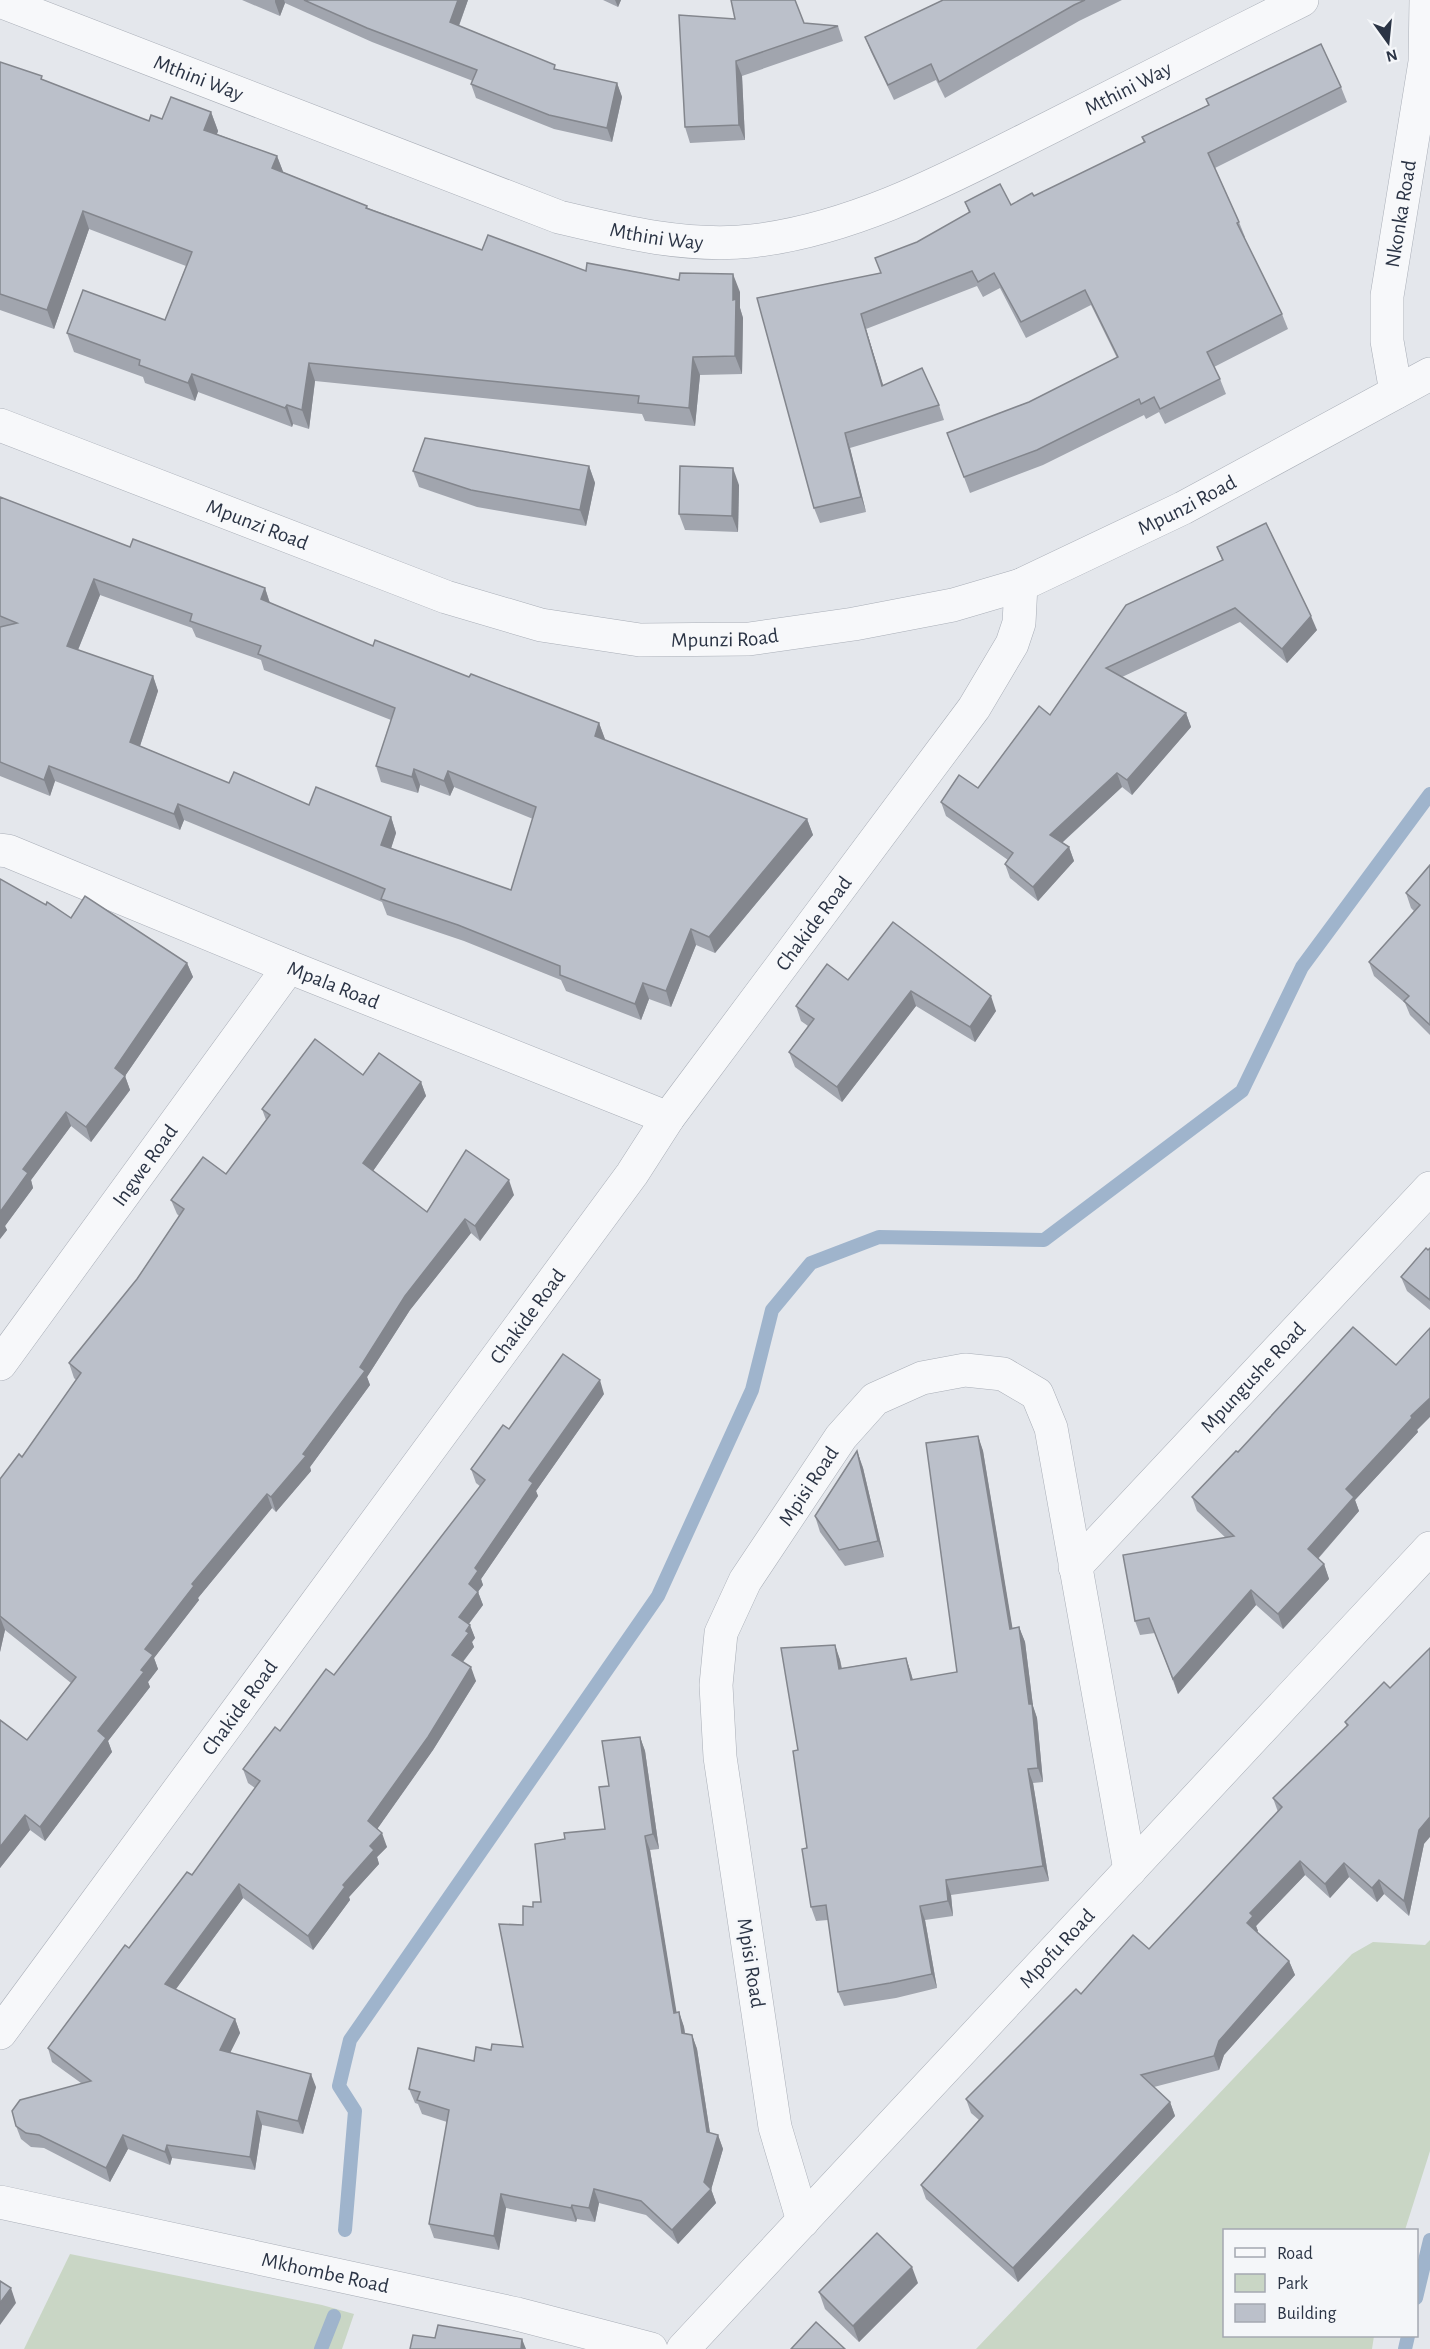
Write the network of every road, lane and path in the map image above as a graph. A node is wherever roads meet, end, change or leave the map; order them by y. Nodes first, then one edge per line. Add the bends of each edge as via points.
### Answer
1 (1302, 0) edge
2 (1426, 0) edge
3 (0, 1) edge
4 (1430, 374) edge
5 (1396, 392) junction
6 (0, 425) edge
7 (1021, 585) junction
8 (0, 850) edge
9 (289, 967) junction
10 (668, 1118) junction
11 (1430, 1188) edge
12 (0, 1364) edge
13 (1430, 1548) edge
14 (1075, 1567) junction
15 (1131, 1870) junction
16 (0, 2033) edge
17 (0, 2202) edge
18 (803, 2221) junction
19 (651, 2349) edge
20 (683, 2349) edge

1 - 3 street, Mthini Way via 970,168 896,200 810,230 751,241 683,241 559,217
2 - 5 street, Nkonka Road via 1425,62 1387,296 1387,341
4 - 5 street, Mpunzi Road
5 - 7 street, Mpunzi Road via 1183,508
6 - 7 street, Mpunzi Road via 446,597 541,625 640,640 749,639 953,605
7 - 10 street, Chakide Road via 1012,644 974,708
8 - 9 street, Mpala Road
9 - 10 street, Mpala Road
9 - 12 street, Ingwe Road
10 - 16 street, Chakide Road via 625,1184
11 - 14 street, Mpungushe Road
13 - 15 street, Mpofu Road
14 - 15 street, Mpisi Road
14 - 18 street, Mpisi Road via 1051,1428 1036,1394 1003,1374 965,1370 922,1378 875,1399 840,1437 745,1581 721,1632 716,1685 720,1757 775,2127
15 - 18 street, Mpofu Road
17 - 19 street, Mkhombe Road via 518,2314
18 - 20 street, Mpofu Road

